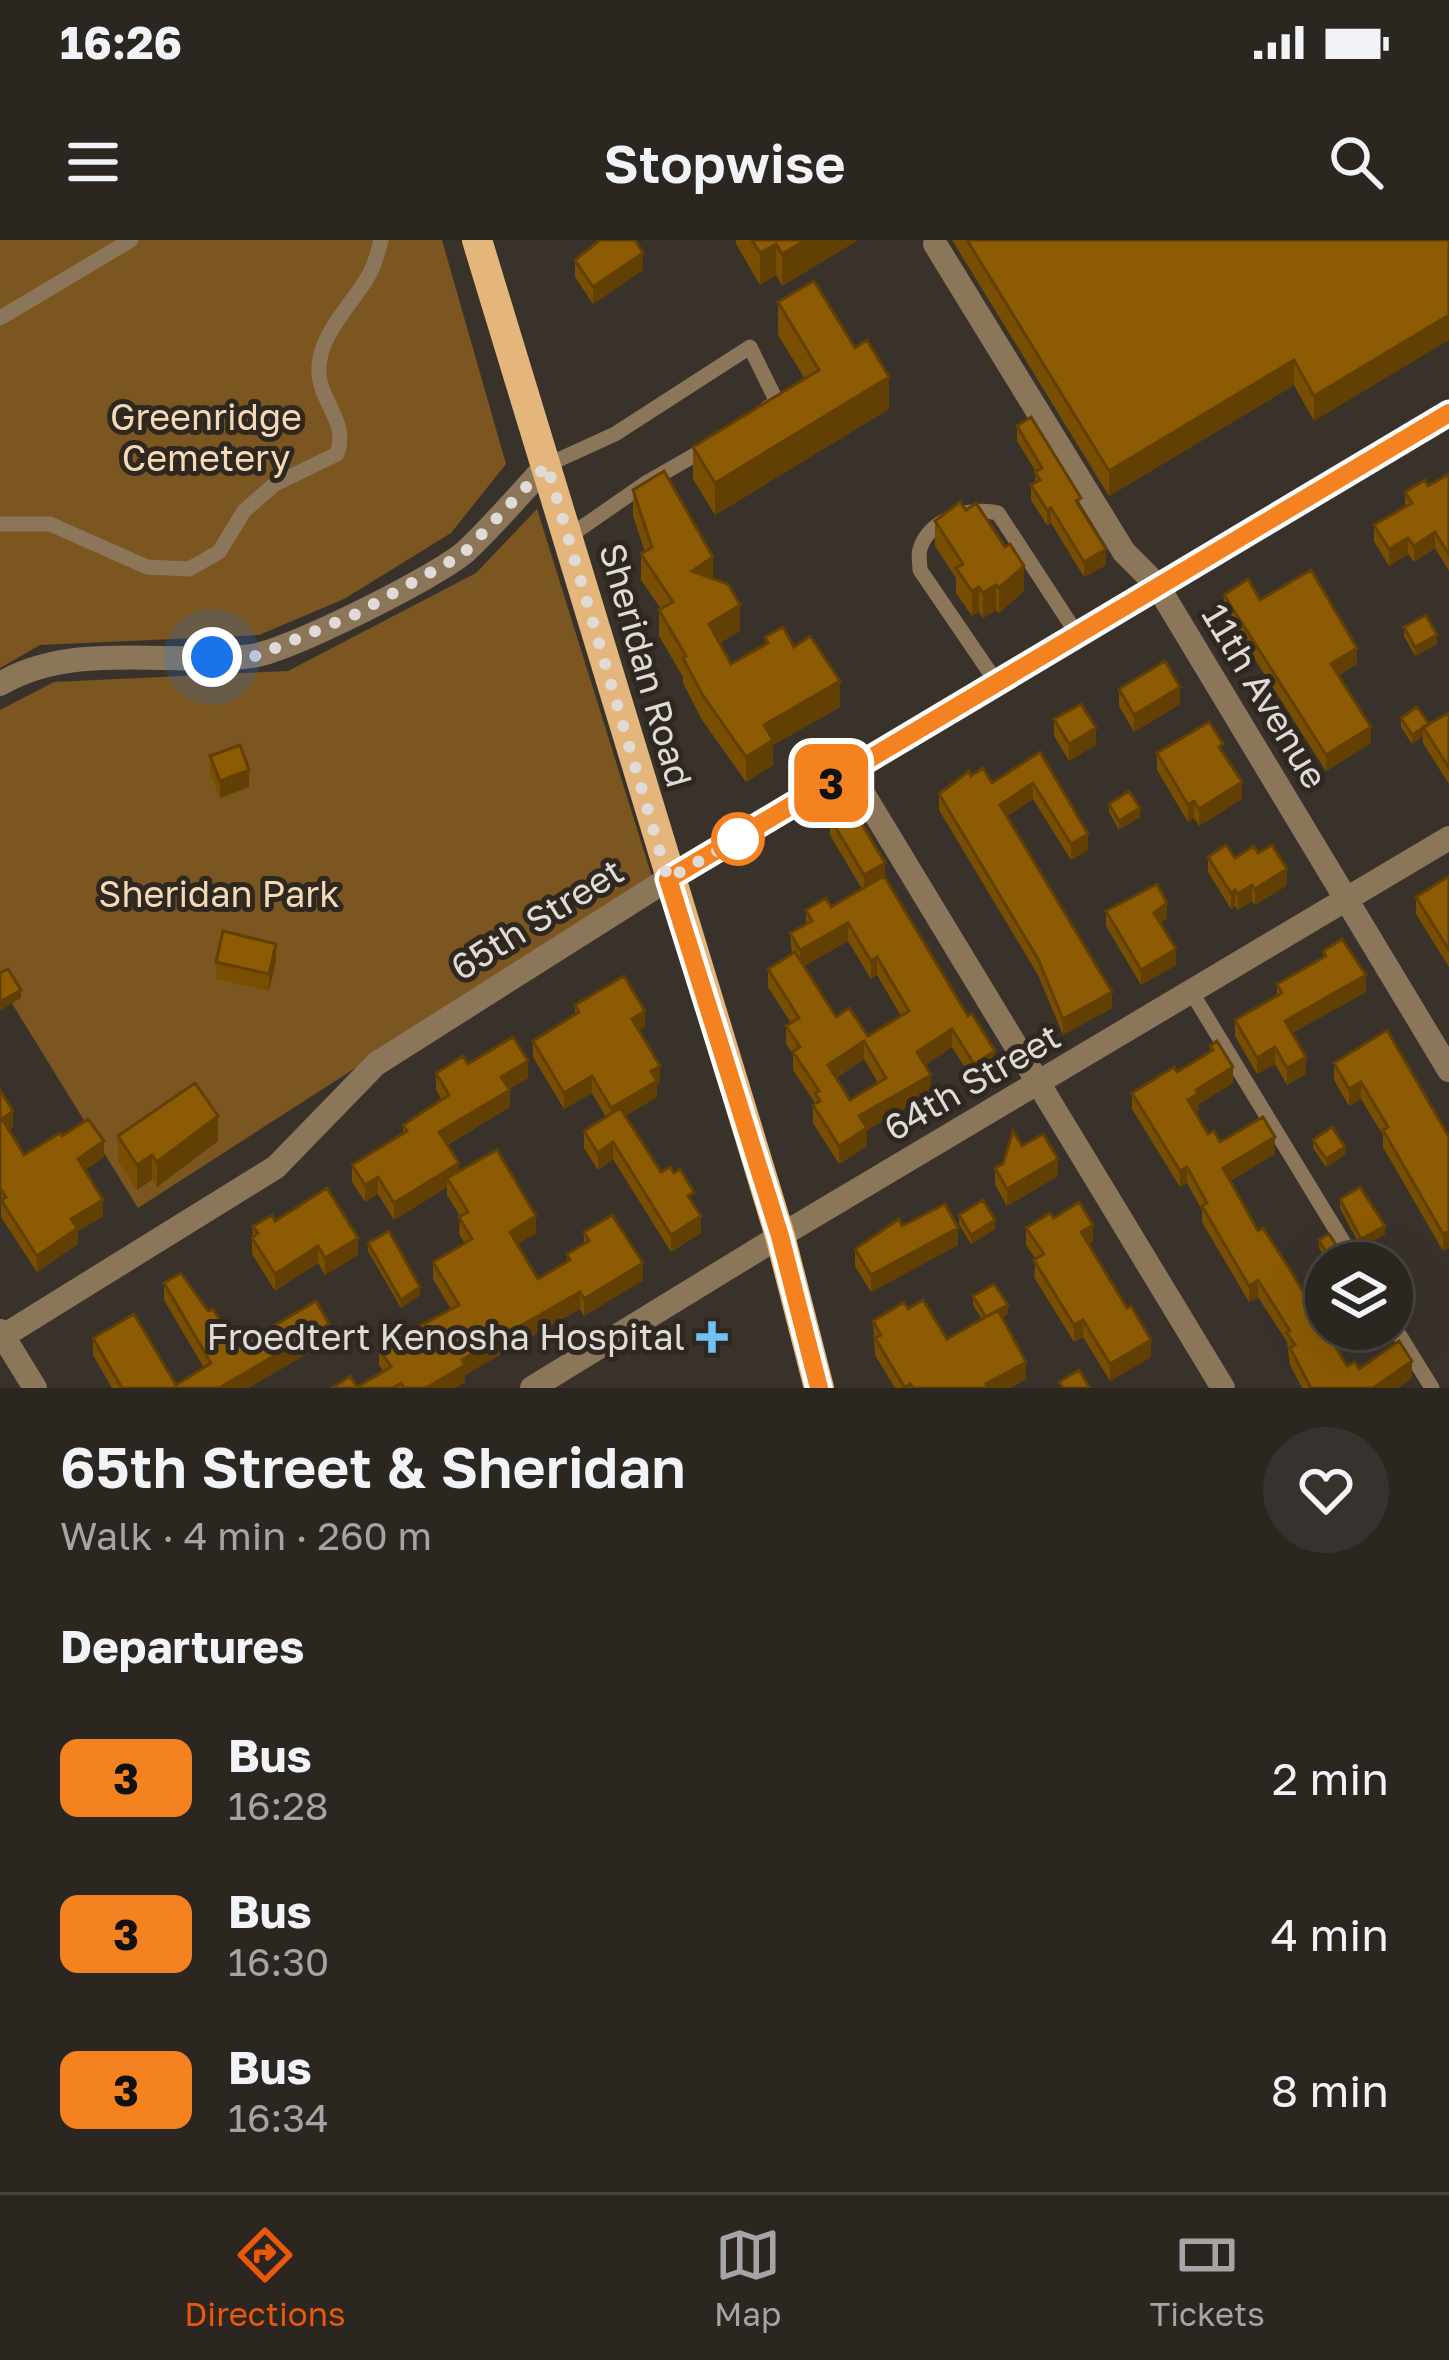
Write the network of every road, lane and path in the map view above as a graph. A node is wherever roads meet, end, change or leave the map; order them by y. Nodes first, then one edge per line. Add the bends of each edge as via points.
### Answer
1 (131, 240) edge
2 (382, 240) edge
3 (477, 240) edge
4 (934, 242) edge
5 (0, 318) edge
6 (1449, 413) edge
7 (758, 414) edge
8 (722, 439) edge
9 (547, 465) junction
10 (0, 524) edge
11 (568, 537) junction
12 (1157, 586) junction
13 (1077, 634) junction
14 (997, 683) junction
15 (0, 684) edge
16 (850, 772) junction
17 (1449, 838) edge
18 (668, 879) junction
19 (1345, 900) junction
20 (1192, 993) junction
21 (1449, 1070) edge
22 (1040, 1084) junction
23 (780, 1236) junction
24 (1343, 1242) edge
25 (1, 1335) edge
26 (1409, 1350) edge
27 (35, 1388) edge
28 (532, 1388) edge
29 (819, 1388) edge
30 (1223, 1388) edge
31 (1432, 1388) edge

1 - 5 lane
2 - 10 lane via 371,272 330,333 319,373 342,441 337,454 275,484 244,512 219,552 189,569 146,567 50,524
3 - 9 main road, Sheridan Road
4 - 12 street, 11th Avenue via 1124,553
6 - 12 street, 65th Street
7 - 9 lane via 777,402 750,347 615,434
8 - 11 lane
9 - 11 main road, Sheridan Road
9 - 15 street via 462,555 356,614 256,656 79,660 22,671
11 - 18 main road, Sheridan Road
12 - 13 street, 65th Street
12 - 19 street, 11th Avenue
13 - 14 street, 65th Street
13 - 14 lane via 998,513 964,511 920,547 920,570
14 - 16 street, 65th Street
16 - 18 street, 65th Street
16 - 22 street
17 - 19 street, 64th Street
18 - 23 main road, Sheridan Road
18 - 25 street, 65th Street via 376,1064 277,1167
19 - 20 street, 64th Street
19 - 21 street, 11th Avenue
20 - 22 street, 64th Street
20 - 24 lane
22 - 23 street, 64th Street
22 - 30 street
23 - 28 street, 64th Street
23 - 29 main road, Sheridan Road
25 - 27 street
26 - 31 lane

